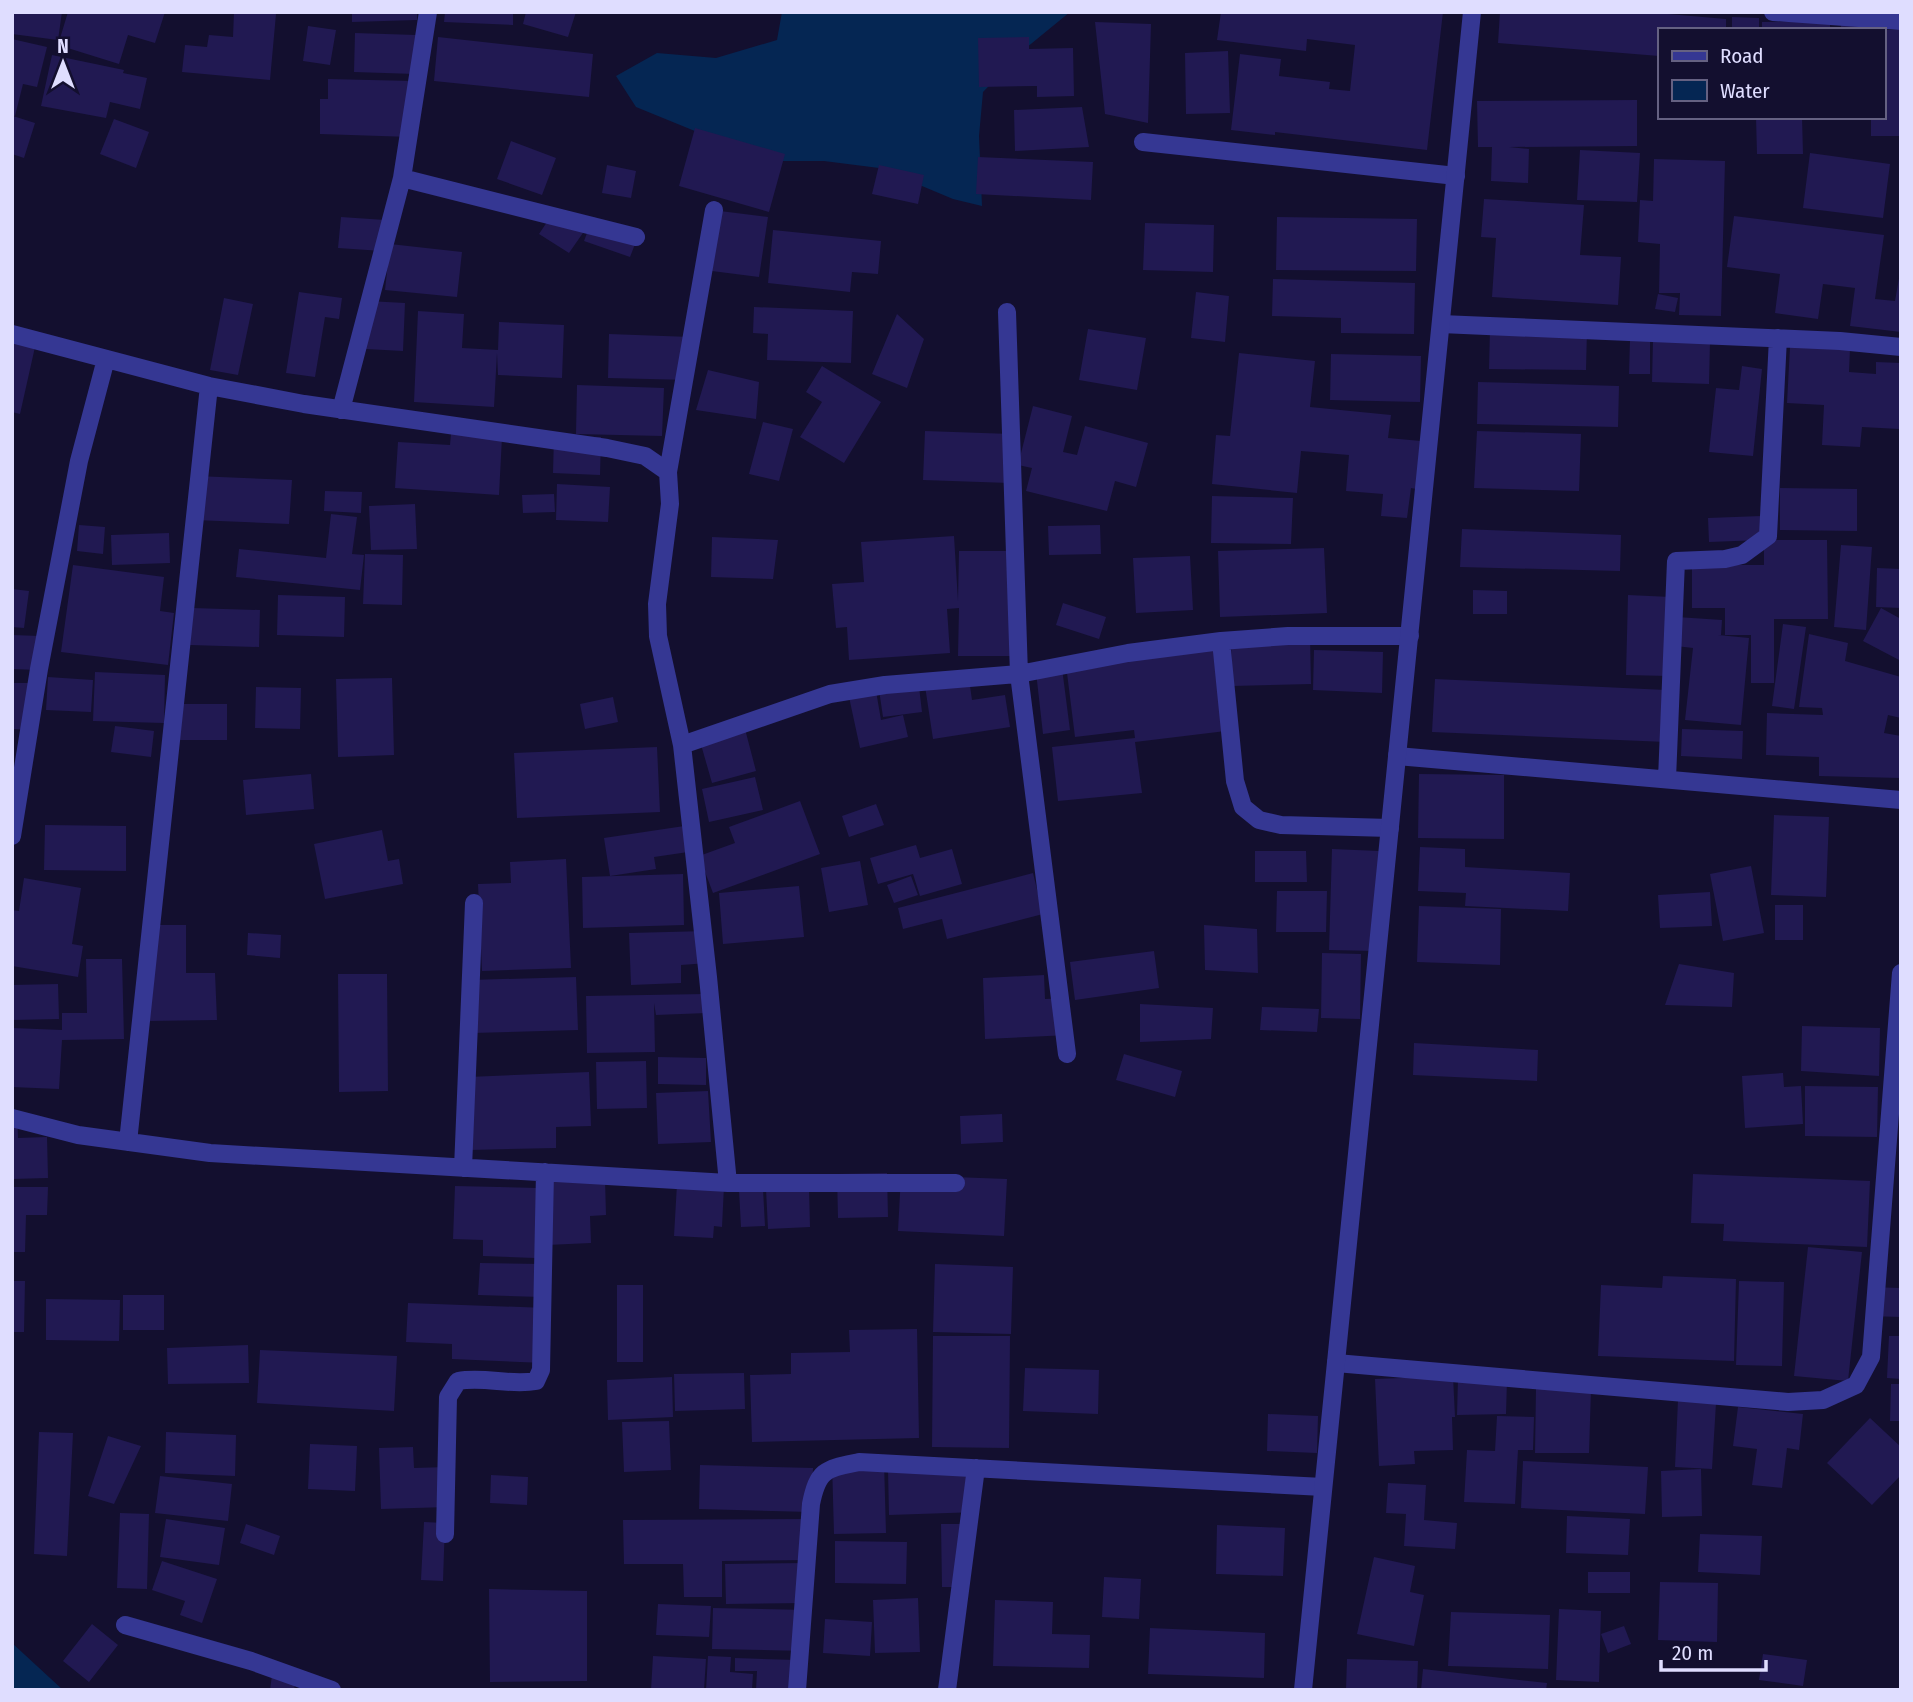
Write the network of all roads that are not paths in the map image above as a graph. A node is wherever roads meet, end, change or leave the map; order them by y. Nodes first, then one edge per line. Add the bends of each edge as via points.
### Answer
1 (428, 12) edge
2 (1472, 12) edge
3 (1773, 12) edge
4 (1901, 20) edge
5 (1143, 142) dead end
6 (1456, 176) junction
7 (402, 178) junction
8 (714, 210) dead end
9 (636, 237) dead end
10 (1007, 312) dead end
11 (1441, 324) junction
12 (12, 334) edge
13 (1779, 338) junction
14 (1901, 347) edge
15 (106, 359) junction
16 (209, 386) junction
17 (341, 410) junction
18 (668, 472) junction
19 (1410, 636) junction
20 (1221, 641) junction
21 (1019, 674) junction
22 (682, 745) junction
23 (1397, 756) junction
24 (1667, 779) junction
25 (1901, 800) edge
26 (1390, 828) junction
27 (12, 836) edge
28 (474, 903) dead end
29 (1901, 973) edge
30 (1067, 1054) dead end
31 (12, 1118) edge
32 (128, 1142) junction
33 (463, 1168) junction
34 (545, 1172) junction
35 (728, 1183) junction
36 (956, 1183) dead end
37 (1336, 1363) junction
38 (976, 1468) junction
39 (1323, 1487) junction
40 (445, 1534) dead end
41 (125, 1625) dead end
42 (332, 1690) edge
43 (797, 1690) edge
44 (947, 1690) edge
45 (1303, 1690) edge

1 - 7 street
2 - 6 street
3 - 4 street
5 - 6 street
6 - 11 street
7 - 9 street
7 - 17 street
8 - 18 street
10 - 21 street
11 - 13 street
11 - 19 street
12 - 15 street
13 - 14 street
13 - 24 street via 1768,536 1742,555 1676,561
15 - 16 street
15 - 27 street via 77,474
16 - 17 street
16 - 32 street
17 - 18 street via 607,448 645,457
18 - 22 street via 670,504 657,604 658,636
19 - 20 street
19 - 23 street
20 - 21 street
20 - 26 street via 1236,781 1243,807 1259,820 1281,825
21 - 22 street via 830,694
21 - 30 street
22 - 35 street
23 - 24 street
23 - 26 street
24 - 25 street
26 - 37 street
28 - 33 street
29 - 37 street via 1871,1357 1856,1385 1823,1401 1787,1402
31 - 32 street
32 - 33 street via 210,1153
33 - 34 street
34 - 35 street
34 - 40 street via 541,1370 537,1381 517,1384 476,1378 458,1381 448,1397
35 - 36 street
37 - 39 street
38 - 39 street
38 - 43 street via 859,1462 832,1468 816,1482
38 - 44 street
39 - 45 street
41 - 42 street

